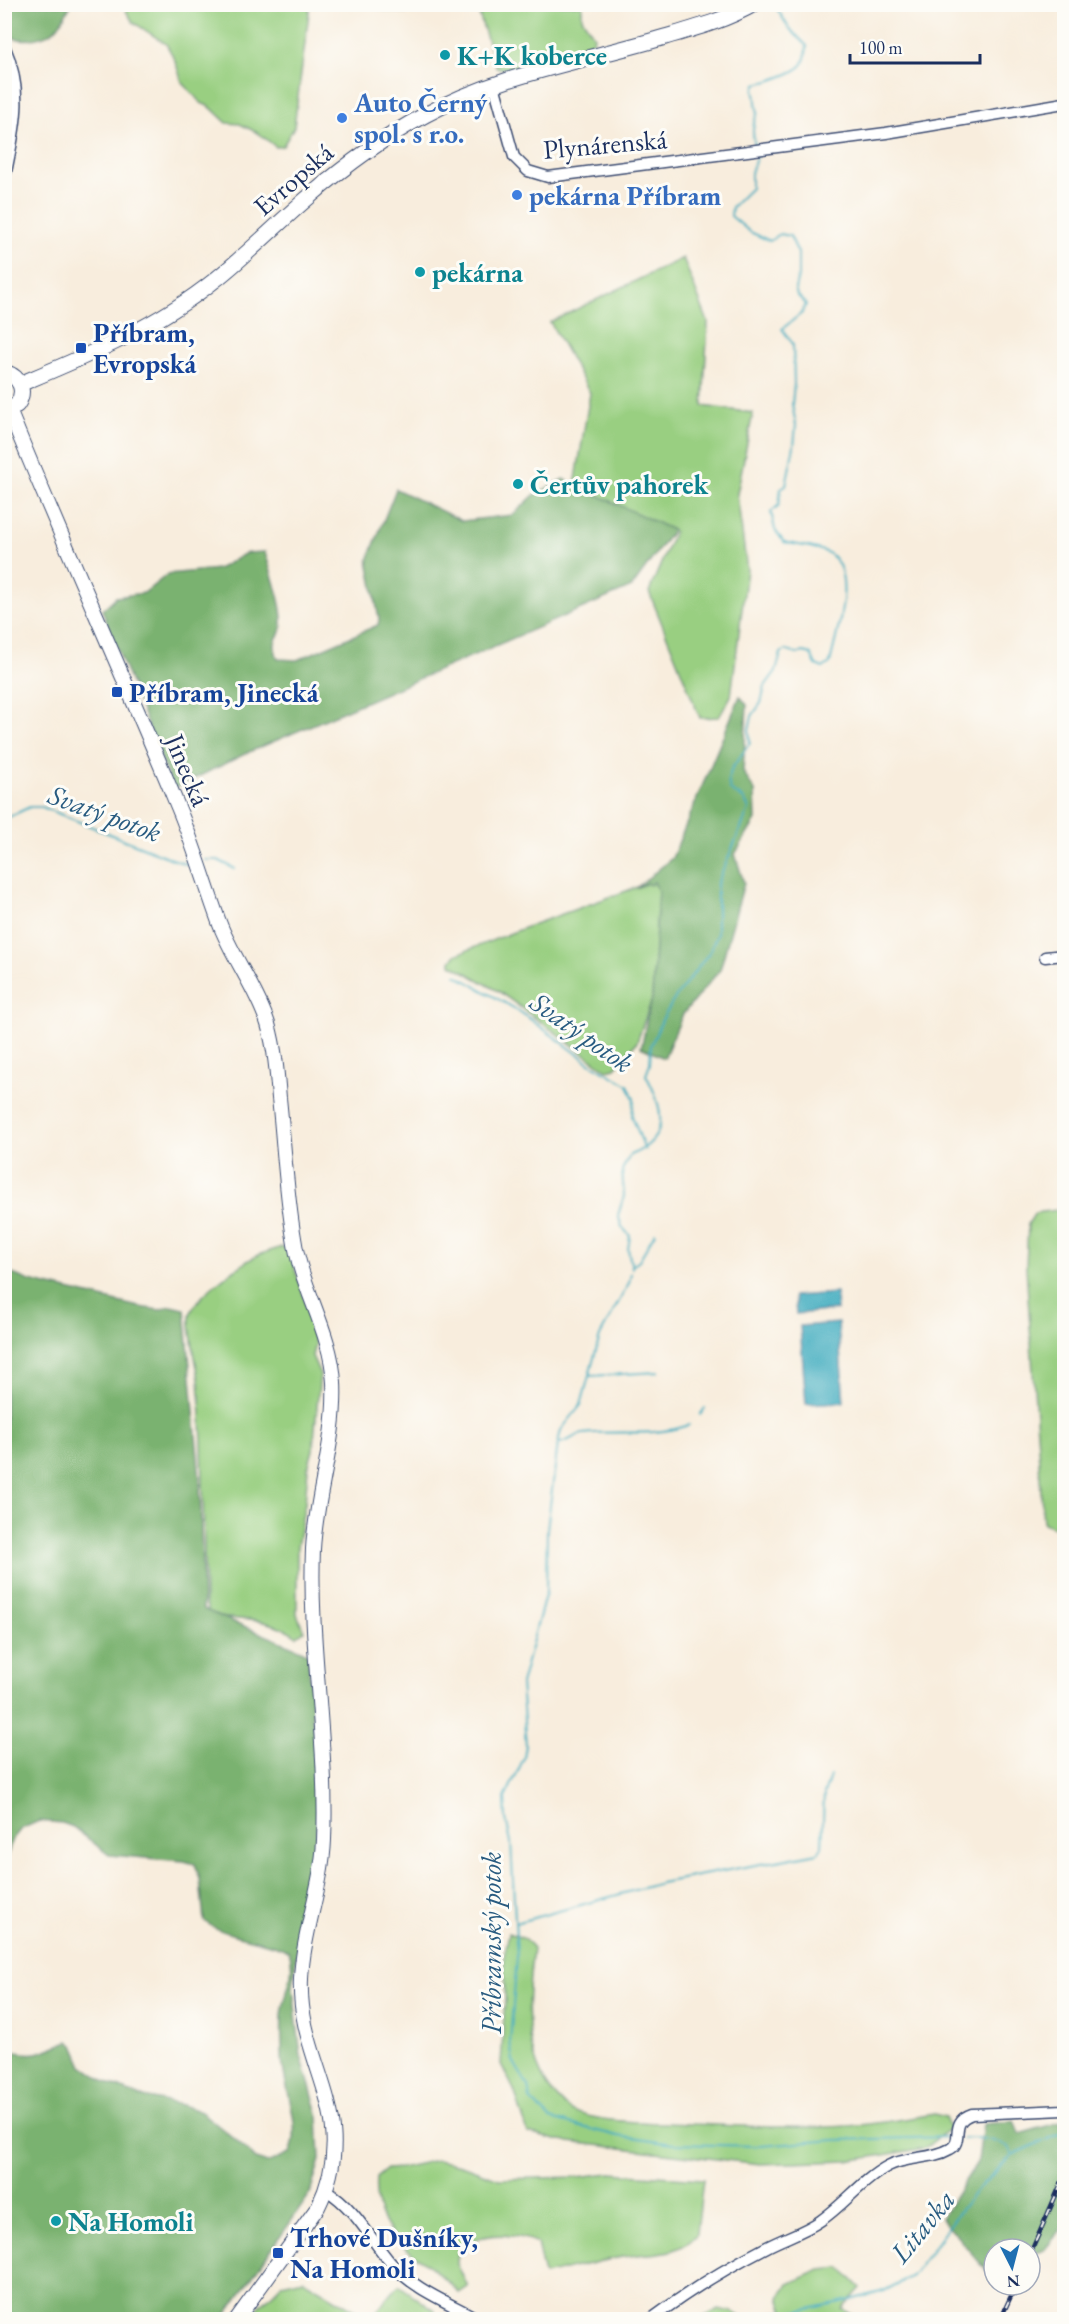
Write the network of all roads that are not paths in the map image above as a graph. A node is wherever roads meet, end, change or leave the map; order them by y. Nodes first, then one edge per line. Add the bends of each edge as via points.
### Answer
1 (749, 7) edge
2 (4, 45) edge
3 (494, 85) junction
4 (1065, 104) edge
5 (4, 182) edge
6 (4, 372) edge
7 (20, 384) junction
8 (7, 410) edge
9 (1065, 955) edge
10 (1045, 957) dead end
11 (1065, 2110) edge
12 (326, 2190) junction
13 (236, 2319) edge
14 (480, 2319) edge
15 (650, 2319) edge

1 - 3 main road, Evropská via 694,29
2 - 5 street via 13,70 18,108
3 - 4 street, Plynárenská via 514,157 528,171 548,177 886,133
3 - 7 main road, Evropská via 427,114 375,145 308,197 214,281 172,311 120,340
6 - 7 main road
7 - 8 main road via 17,405
8 - 12 main road, Jinecká via 177,805 230,947 263,1011 275,1052 294,1240 303,1278 326,1337 334,1384 334,1409 313,1545 312,1586 324,1845 301,1986 308,2032 329,2101 335,2140
9 - 10 street
11 - 15 street via 972,2114 960,2120 953,2147 885,2168 819,2222 707,2280
12 - 13 main road, Jinecká via 318,2207
12 - 14 street via 353,2212 404,2276

